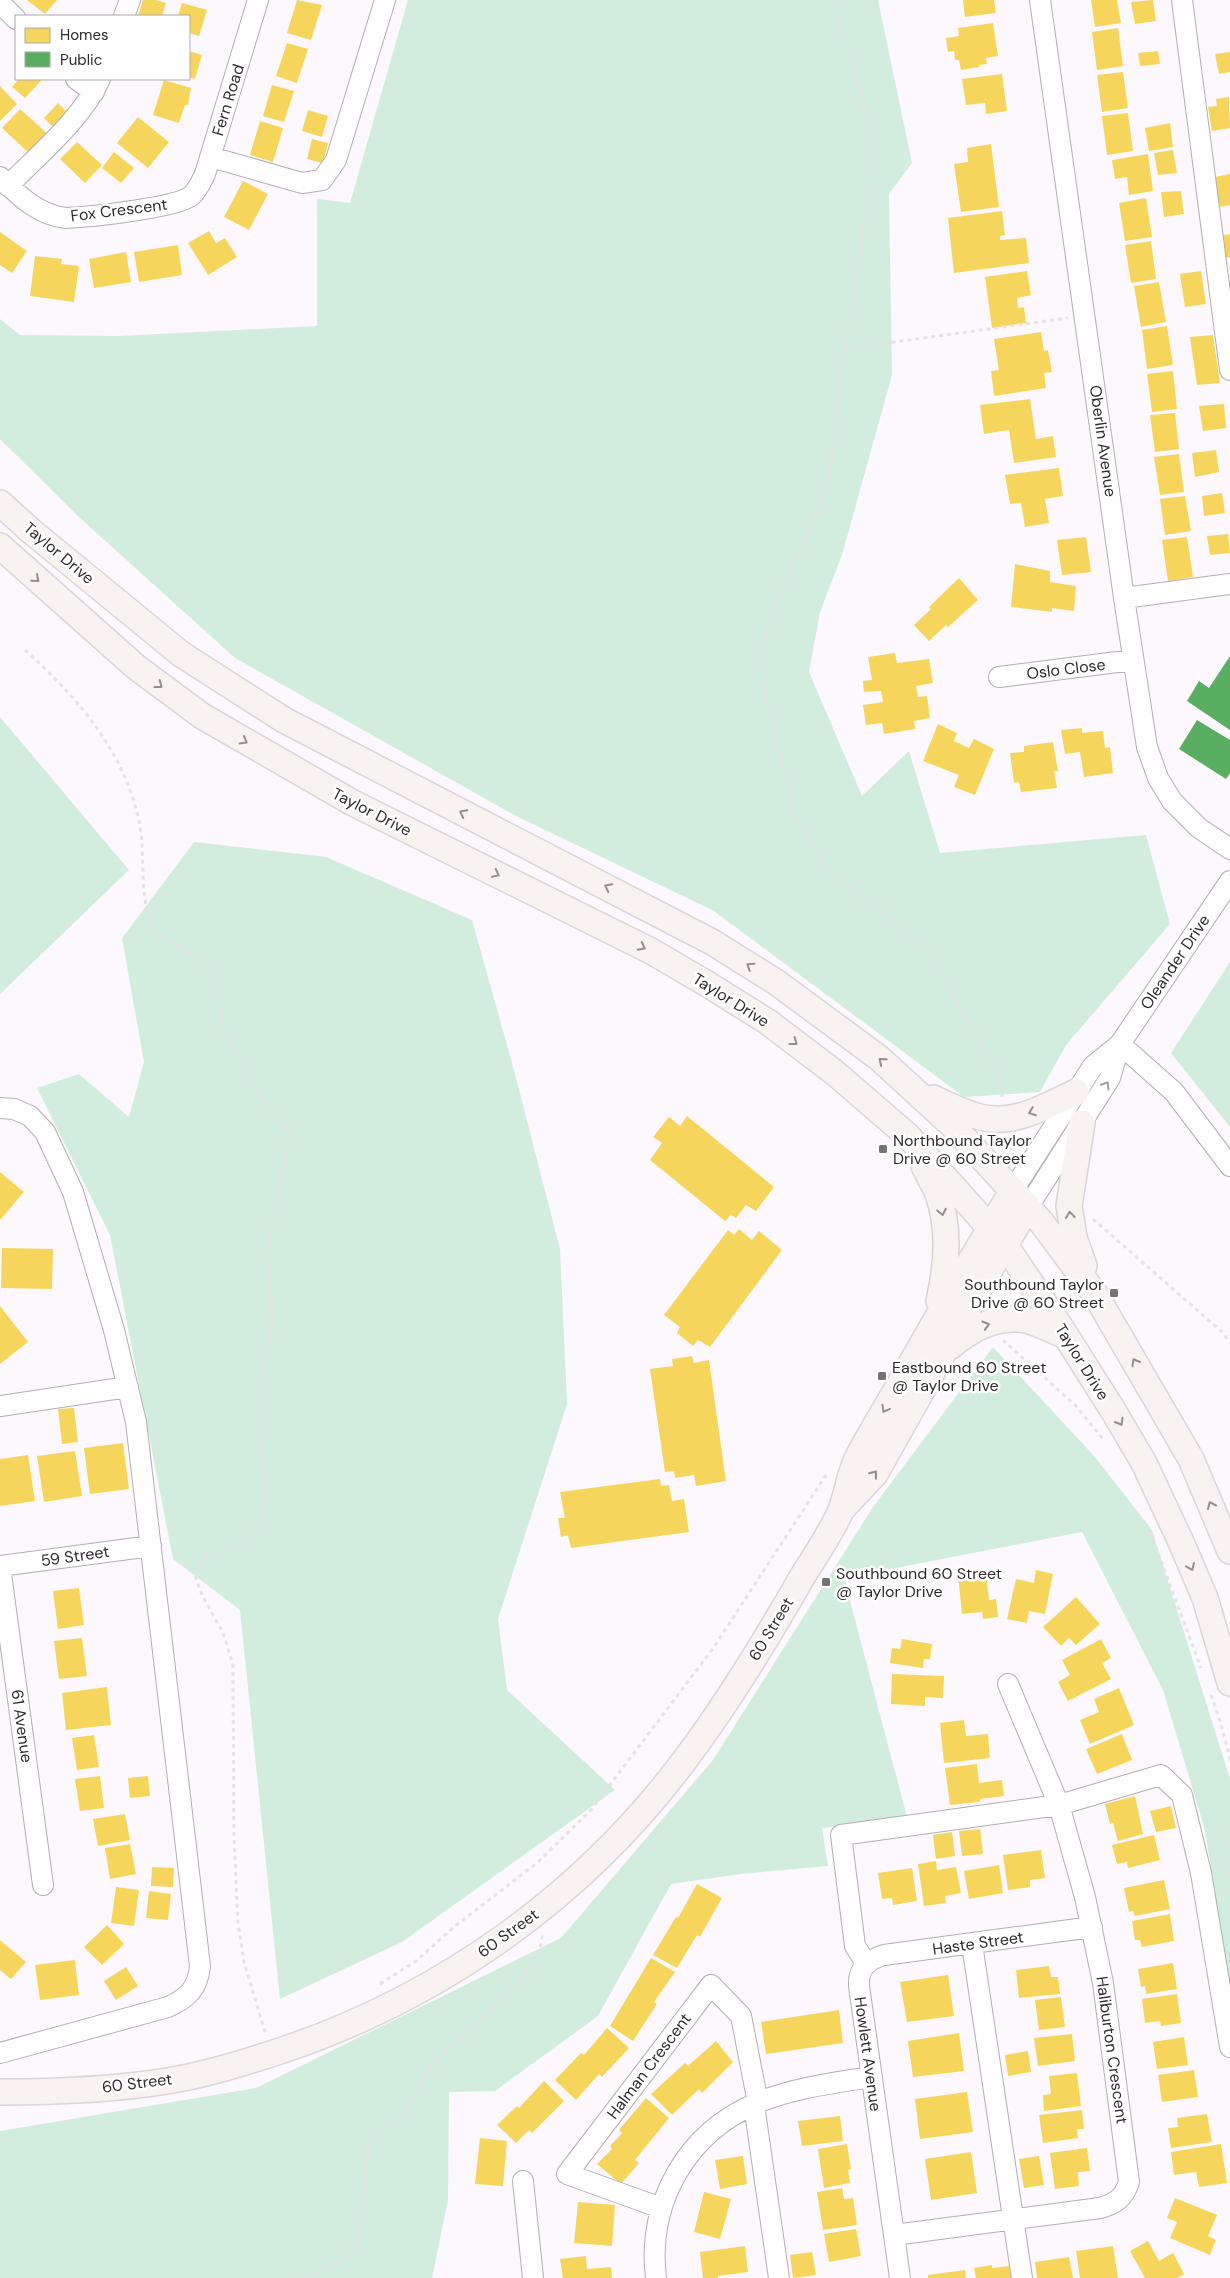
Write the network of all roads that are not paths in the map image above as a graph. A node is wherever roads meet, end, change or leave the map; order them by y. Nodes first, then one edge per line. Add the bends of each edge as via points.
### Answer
1 (130, 0) edge
2 (258, 0) edge
3 (385, 0) edge
4 (1040, 0) edge
5 (1182, 0) edge
6 (0, 3) edge
7 (124, 15) edge
8 (15, 18) edge
9 (80, 80) edge
10 (97, 85) edge
11 (211, 157) junction
12 (4, 181) edge
13 (190, 196) joint
14 (1230, 370) edge
15 (0, 502) edge
16 (0, 546) edge
17 (1230, 584) edge
18 (1124, 598) junction
19 (1133, 660) junction
20 (999, 677) dead end
21 (1230, 849) edge
22 (1230, 881) edge
23 (1120, 1044) junction
24 (919, 1092) junction
25 (1076, 1092) junction
26 (0, 1108) edge
27 (1082, 1123) junction
28 (908, 1136) junction
29 (1230, 1166) edge
30 (1021, 1198) junction
31 (997, 1237) junction
32 (1095, 1294) junction
33 (935, 1320) junction
34 (1066, 1336) junction
35 (945, 1350) junction
36 (128, 1387) junction
37 (0, 1406) edge
38 (841, 1510) junction
39 (151, 1546) junction
40 (1230, 1550) edge
41 (0, 1566) edge
42 (1008, 1684) dead end
43 (1219, 1685) edge
44 (1059, 1805) junction
45 (43, 1885) dead end
46 (1092, 1927) junction
47 (972, 1944) junction
48 (866, 1963) junction
49 (1230, 2047) edge
50 (0, 2053) edge
51 (872, 2077) junction
52 (0, 2092) edge
53 (756, 2104) junction
54 (523, 2181) dead end
55 (661, 2208) junction
56 (1013, 2220) junction
57 (894, 2236) junction
58 (533, 2278) edge
59 (656, 2278) edge
60 (779, 2278) edge
61 (900, 2278) edge
62 (1022, 2278) edge

1 - 7 street
2 - 11 street, Fern Road
3 - 11 street via 336,160 322,180 302,183
4 - 18 street, Oberlin Avenue
5 - 14 street
6 - 8 street
9 - 10 street
10 - 12 street via 60,133
11 - 13 street, Fern Road via 200,184
12 - 13 street, Fox Crescent via 24,200 44,212 66,218 168,205
24 -> 15 main road, Taylor Drive via 832,1022 712,942 367,765 252,700 181,654
16 -> 28 main road, Taylor Drive via 136,667 202,716 353,803 651,952 709,985 768,1022 835,1073
17 - 18 street
18 - 19 street, Oberlin Avenue
19 - 20 street, Oslo Close
19 - 21 street, Oberlin Avenue via 1147,748 1158,778 1183,813
22 - 23 street, Oleander Drive
23 - 25 street, Oleander Drive via 1093,1066
27 -> 23 street, Oleander Drive via 1110,1078
23 - 29 street via 1174,1092
25 -> 24 main road via 1031,1113 993,1119 967,1113
24 - 30 main road, Taylor Drive
25 - 30 street, Oleander Drive
26 - 36 street via 14,1109 30,1116 45,1132 69,1184
27 - 30 street, Oleander Drive
32 -> 27 main road via 1078,1252 1069,1213
28 - 31 main road, Taylor Drive
28 -> 33 main road via 938,1193 944,1220 946,1261
30 - 31 main road
30 - 32 main road, Taylor Drive
31 - 33 main road, 60 Street
31 - 34 main road, Taylor Drive
31 - 35 main road, 60 Street
40 -> 32 main road, Taylor Drive via 1191,1460
33 -> 38 main road, 60 Street via 855,1464
35 -> 34 main road via 966,1333 998,1321 1027,1320
34 -> 43 main road, Taylor Drive via 1144,1463 1205,1598
38 -> 35 main road, 60 Street via 875,1474
36 - 37 street
36 - 39 street via 136,1422
38 - 52 main road, 60 Street via 719,1712 656,1797 588,1868 524,1923 487,1949 398,2002 359,2021 252,2060 169,2080 64,2091
39 - 41 street, 59 Street
39 - 50 street via 200,1966 199,1981 182,2001 168,2007
41 - 45 street, 61 Avenue
42 - 44 street, Haliburton Crescent
44 - 46 street, Haliburton Crescent
44 - 48 street via 841,1835 855,1946
44 - 49 street via 1161,1775 1182,1794 1201,1873
46 - 47 street, Haste Street
46 - 56 street, Haliburton Crescent via 1104,1992 1129,2182 1123,2196 1109,2206
47 - 48 street, Haste Street via 884,1955
47 - 56 street
48 - 51 street, Howlett Avenue via 860,1973 859,1986
51 - 53 street via 798,2090
51 - 57 street, Howlett Avenue
53 - 55 street via 726,2120 694,2149 672,2179
53 - 55 street, Halman Crescent via 741,2016 711,1985 567,2174
53 - 60 street
54 - 58 street
55 - 59 street via 654,2248
56 - 57 street, Haliburton Crescent
56 - 62 street
57 - 61 street, Howlett Avenue

